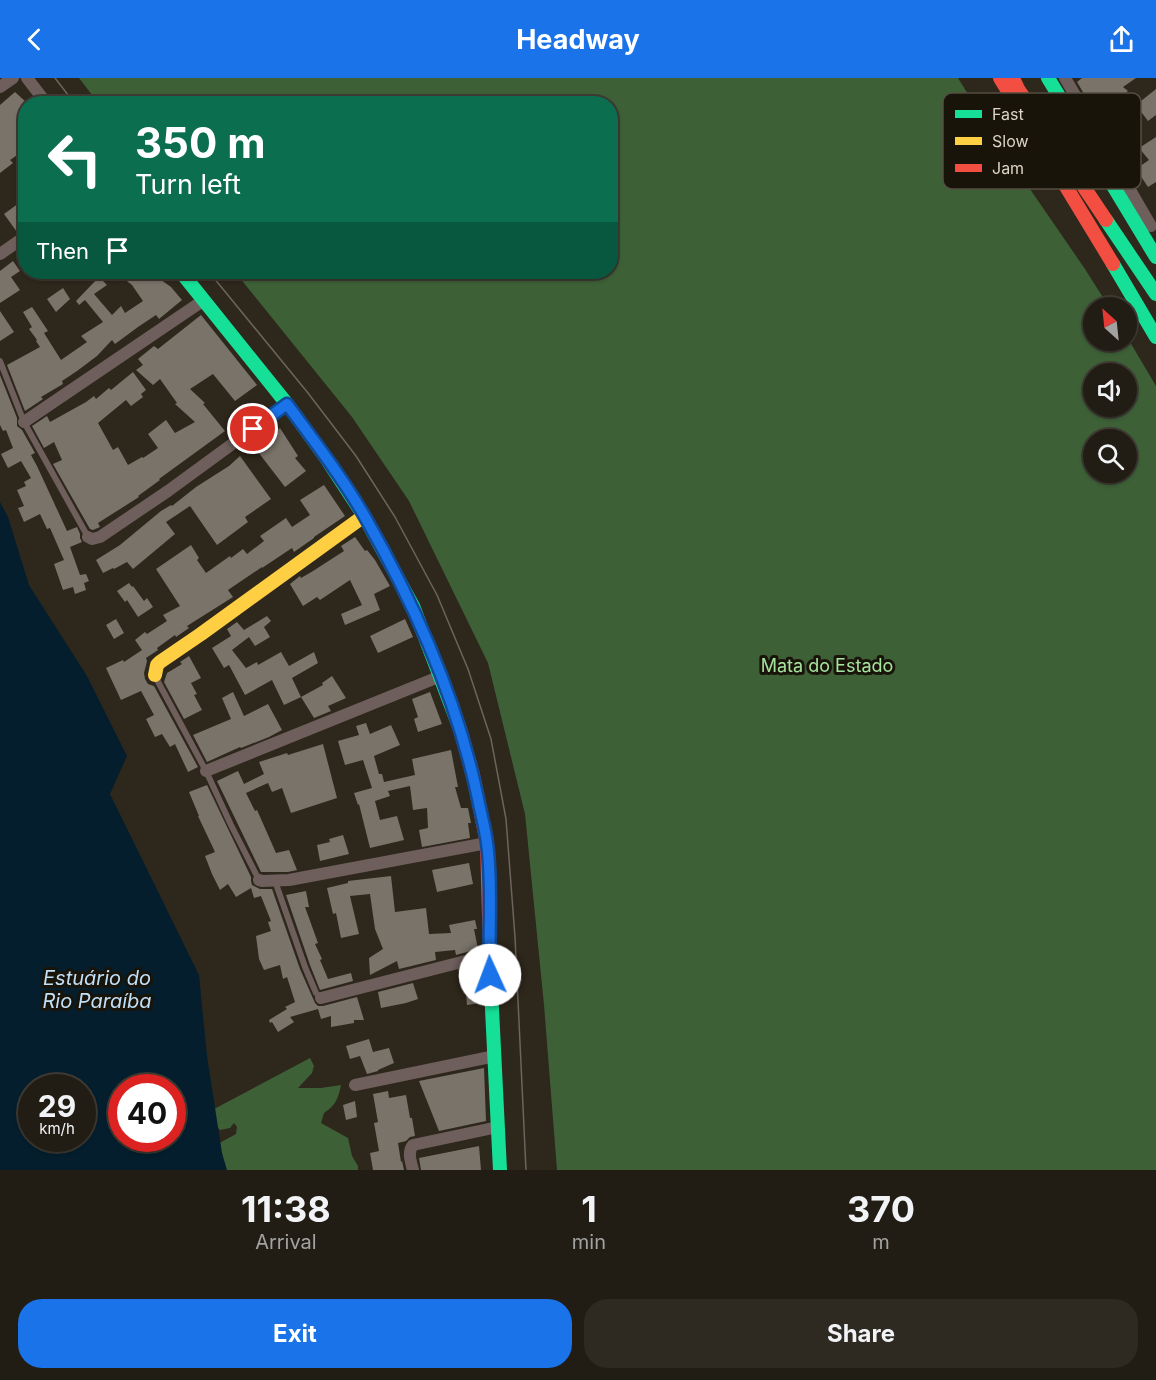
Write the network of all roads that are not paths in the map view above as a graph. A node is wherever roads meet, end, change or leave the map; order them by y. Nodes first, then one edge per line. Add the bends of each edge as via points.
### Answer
1 (13, 78) edge
2 (27, 78) edge
3 (1000, 78) edge
4 (1013, 78) edge
5 (1048, 78) edge
6 (1065, 78) edge
7 (0, 87) edge
8 (1009, 93) edge
9 (1021, 93) edge
10 (1057, 93) edge
11 (1074, 93) edge
12 (41, 96) edge
13 (1068, 189) edge
14 (1085, 189) edge
15 (1115, 189) edge
16 (1130, 189) edge
17 (1156, 234) edge
18 (18, 242) edge
19 (0, 254) edge
20 (1156, 257) edge
21 (187, 279) edge
22 (1156, 294) edge
23 (204, 300) junction
24 (1156, 337) edge
25 (0, 361) edge
26 (287, 404) junction
27 (24, 422) junction
28 (364, 516) junction
29 (88, 537) joint
30 (155, 675) joint
31 (441, 676) junction
32 (206, 771) junction
33 (487, 843) junction
34 (259, 880) joint
35 (274, 881) junction
36 (489, 955) junction
37 (321, 998) joint
38 (495, 1056) junction
39 (355, 1085) dead end
40 (498, 1126) junction
41 (411, 1165) edge
42 (500, 1170) edge

1 - 7 street
2 - 12 street
3 - 8 main road
4 - 9 main road
5 - 10 main road
6 - 11 street
13 - 24 main road
14 - 22 main road
15 - 20 main road
16 - 17 street
18 - 19 street
21 - 23 main road
23 - 26 main road
23 - 27 street
25 - 27 lane
26 - 28 main road
26 - 29 street via 100,537
27 - 29 lane
28 - 30 main road via 160,662
28 - 31 main road via 413,606
30 - 32 lane
31 - 32 street
31 - 33 main road via 464,742
32 - 34 lane
33 - 35 street
33 - 36 main road
34 - 35 street
35 - 37 lane
36 - 37 street
36 - 38 main road
38 - 39 street
38 - 40 main road
40 - 41 street via 417,1143 411,1148
40 - 42 main road

